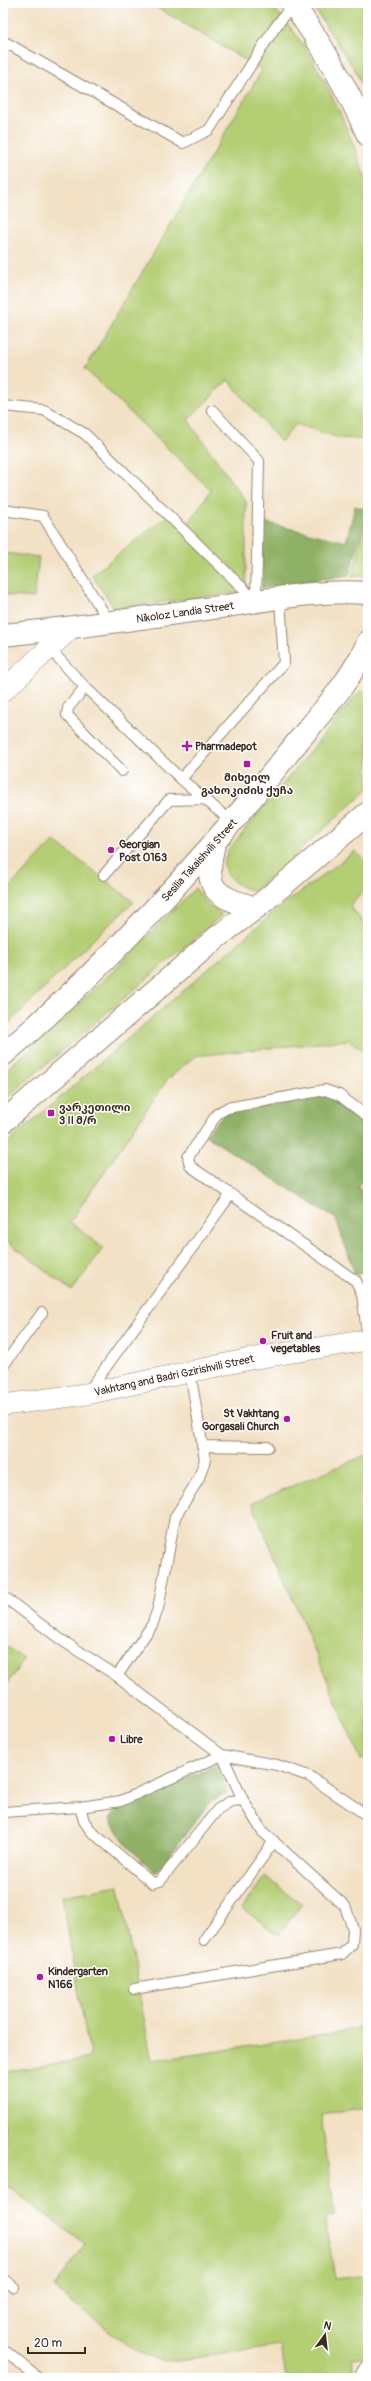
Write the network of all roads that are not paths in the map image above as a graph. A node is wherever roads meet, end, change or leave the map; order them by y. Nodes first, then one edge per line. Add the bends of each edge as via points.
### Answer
1 (293, 3) edge
2 (3, 41) edge
3 (368, 135) edge
4 (3, 406) edge
5 (212, 410) dead end
6 (3, 510) edge
7 (368, 593) edge
8 (280, 599) junction
9 (256, 602) junction
10 (110, 623) junction
11 (71, 628) junction
12 (3, 635) edge
13 (368, 642) edge
14 (49, 648) junction
15 (84, 687) junction
16 (3, 691) edge
17 (122, 771) dead end
18 (181, 779) junction
19 (206, 799) junction
20 (368, 813) edge
21 (233, 823) junction
22 (214, 844) junction
23 (104, 875) dead end
24 (256, 908) junction
25 (3, 1055) edge
26 (368, 1116) edge
27 (3, 1122) edge
28 (231, 1194) junction
29 (42, 1314) dead end
30 (368, 1340) edge
31 (3, 1366) edge
32 (190, 1372) junction
33 (86, 1394) junction
34 (3, 1405) edge
35 (202, 1446) junction
36 (268, 1447) dead end
37 (3, 1596) edge
38 (117, 1676) junction
39 (222, 1755) junction
40 (243, 1800) junction
41 (80, 1807) junction
42 (3, 1812) edge
43 (368, 1816) edge
44 (274, 1841) junction
45 (204, 1940) dead end
46 (134, 1989) dead end
47 (3, 2279) edge
48 (14, 2287) dead end
49 (3, 2350) edge
50 (368, 2364) edge
51 (38, 2378) edge
52 (359, 2378) edge

1 - 2 lane via 209,130 183,143
1 - 3 main road via 346,88
4 - 9 lane via 44,410 85,434
5 - 9 lane via 259,461
6 - 10 lane via 43,516
7 - 8 main road, Nikoloz Landia Street
8 - 9 main road, Nikoloz Landia Street
8 - 18 lane via 284,662
9 - 10 main road, Nikoloz Landia Street
10 - 11 main road, Nikoloz Landia Street
11 - 12 main road, Nikoloz Landia Street
11 - 14 street
13 - 21 main road, Sesilia Takaishvili Street via 350,676
14 - 15 lane
14 - 16 street
15 - 17 lane via 68,708 67,715
15 - 18 lane
18 - 19 lane
19 - 21 lane
19 - 23 lane via 169,800
20 - 24 main road
21 - 22 main road, Sesilia Takaishvili Street
22 - 24 main road via 209,867 213,886 228,899
22 - 25 main road, Sesilia Takaishvili Street via 75,991
24 - 27 main road via 216,938
26 - 28 lane via 339,1095 325,1090 221,1110 188,1157 188,1161 190,1166
28 - 30 lane via 356,1281 362,1294
28 - 33 lane
29 - 31 lane
30 - 32 street, Vakhtang and Badri Gzirishvili Street via 250,1359
32 - 33 street, Vakhtang and Badri Gzirishvili Street
32 - 35 lane
33 - 34 street, Vakhtang and Badri Gzirishvili Street
35 - 36 lane
35 - 38 lane via 205,1460 203,1470 175,1517 158,1609 152,1625
37 - 38 lane via 60,1639
38 - 39 lane
39 - 40 lane
39 - 41 lane via 121,1801
39 - 43 lane via 277,1765 309,1776
40 - 41 lane via 231,1801 218,1809 160,1881 152,1883 90,1831
40 - 44 lane via 262,1831
41 - 42 lane
44 - 45 lane
44 - 46 lane via 345,1906 353,1929 352,1944 342,1954
47 - 48 lane
49 - 51 lane
50 - 52 lane

